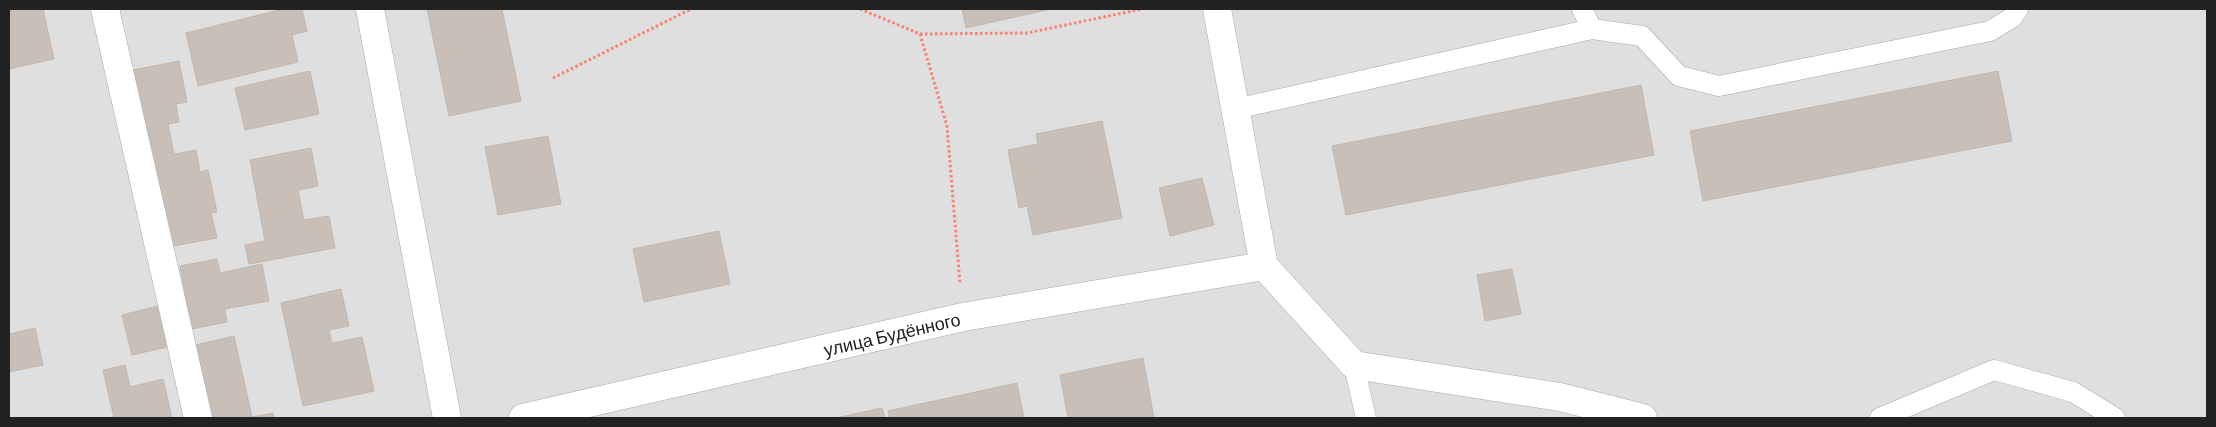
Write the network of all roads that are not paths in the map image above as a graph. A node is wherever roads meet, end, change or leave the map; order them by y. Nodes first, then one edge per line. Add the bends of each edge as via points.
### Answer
1 (105, 9) edge
2 (370, 9) edge
3 (1217, 9) edge
4 (1582, 9) edge
5 (2018, 9) edge
6 (1592, 30) junction
7 (1235, 110) junction
8 (1264, 266) junction
9 (1354, 365) junction
10 (198, 418) edge
11 (447, 418) edge
12 (523, 418) edge
13 (1366, 418) edge
14 (1643, 418) edge
15 (1880, 418) edge
16 (2115, 418) edge

1 - 10 street
2 - 11 street
3 - 7 street
4 - 6 lane
5 - 6 lane via 2013,17 1990,31 1719,86 1679,76 1642,36
6 - 7 lane
7 - 8 street
8 - 9 street
8 - 12 street, улица Будённого via 963,317
9 - 13 lane
9 - 14 street via 1560,397
15 - 16 lane via 1994,370 2073,392

